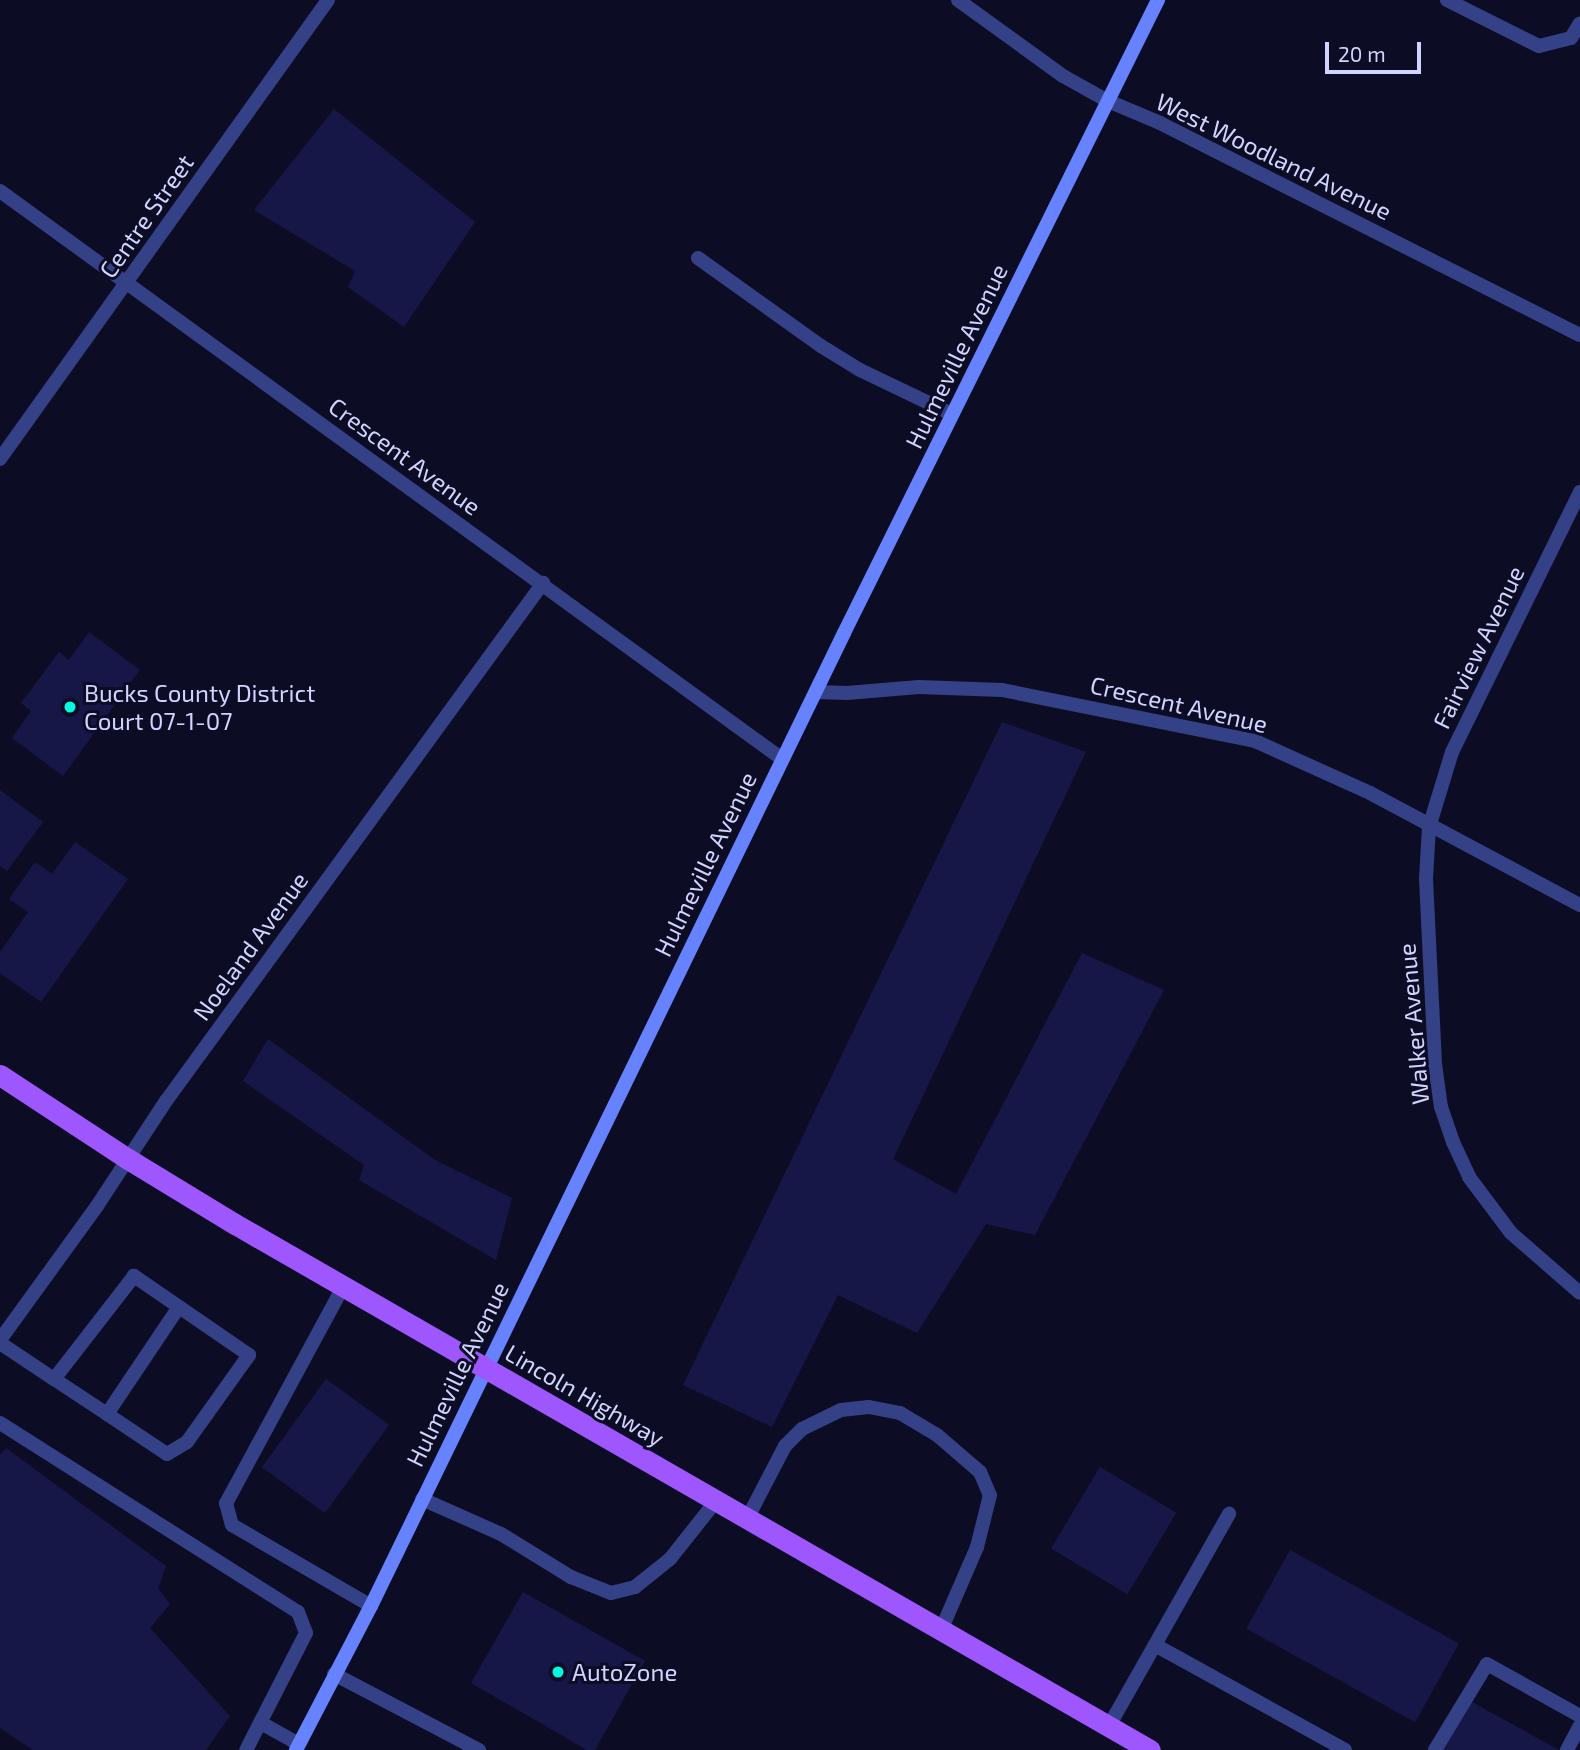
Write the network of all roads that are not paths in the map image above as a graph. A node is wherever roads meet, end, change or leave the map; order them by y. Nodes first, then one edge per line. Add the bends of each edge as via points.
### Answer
1 (328, 0) edge
2 (958, 0) edge
3 (1158, 0) edge
4 (1447, 0) edge
5 (1580, 23) edge
6 (1108, 101) junction
7 (0, 191) edge
8 (698, 258) dead end
9 (127, 283) junction
10 (1580, 335) edge
11 (952, 414) junction
12 (0, 459) edge
13 (1580, 492) edge
14 (542, 583) junction
15 (816, 692) junction
16 (782, 759) junction
17 (1429, 827) junction
18 (1580, 905) edge
19 (0, 1075) edge
20 (128, 1159) junction
21 (343, 1287) junction
22 (1580, 1293) edge
23 (179, 1307) junction
24 (0, 1342) edge
25 (485, 1368) junction
26 (54, 1379) junction
27 (107, 1414) junction
28 (0, 1423) edge
29 (422, 1499) junction
30 (716, 1501) junction
31 (1229, 1514) dead end
32 (747, 1519) junction
33 (371, 1606) junction
34 (941, 1630) junction
35 (1155, 1645) junction
36 (334, 1674) junction
37 (1580, 1716) edge
38 (261, 1723) junction
39 (1109, 1726) junction
40 (1580, 1726) edge
41 (298, 1747) edge
42 (246, 1750) edge
43 (479, 1750) edge
44 (1150, 1750) edge
45 (1345, 1750) edge
46 (1435, 1750) edge
47 (1567, 1750) edge

1 - 9 street, Centre Street
2 - 6 street, West Woodland Avenue via 1063,76
3 - 6 street, Hulmeville Avenue
4 - 5 street via 1539,46 1571,38
6 - 10 street, West Woodland Avenue
6 - 11 street, Hulmeville Avenue
7 - 9 street, Crescent Avenue
8 - 11 street via 830,352
9 - 12 street, Centre Street
9 - 14 street, Crescent Avenue
11 - 15 street, Hulmeville Avenue
13 - 17 street, Fairview Avenue via 1452,752
14 - 16 street, Crescent Avenue
14 - 20 street, Noeland Avenue
15 - 16 street, Hulmeville Avenue
15 - 17 street, Crescent Avenue via 919,687 1002,690 1242,738 1370,793
16 - 25 street, Hulmeville Avenue
17 - 18 street, Crescent Avenue
17 - 22 street, Walker Avenue via 1430,1007 1441,1107 1469,1177 1489,1206 1511,1233
19 - 20 main road, Lincoln Highway
20 - 21 main road, Lincoln Highway
20 - 24 street, Noeland Avenue
21 - 25 main road, Lincoln Highway
21 - 33 street via 226,1503 232,1525
23 - 26 street via 134,1276
23 - 27 street
23 - 27 street via 249,1355 187,1442 167,1454
24 - 26 street
25 - 29 street, Hulmeville Avenue
25 - 30 main road, Lincoln Highway
26 - 27 street
28 - 38 street via 298,1612 306,1633
29 - 30 street via 501,1534 572,1577 611,1593 635,1587 670,1559
29 - 33 street, Hulmeville Avenue
30 - 32 main road, Lincoln Highway
31 - 35 street
32 - 34 main road, Lincoln Highway
32 - 34 street via 785,1446 802,1430 841,1410 869,1407 900,1413 980,1472 990,1495 977,1547
33 - 36 street, Hulmeville Avenue
34 - 39 main road, Lincoln Highway
35 - 39 street
35 - 45 street
36 - 41 street, Hulmeville Avenue
36 - 43 street
37 - 46 street via 1487,1664
38 - 41 street
38 - 42 street
39 - 44 main road, Lincoln Highway
40 - 47 street

